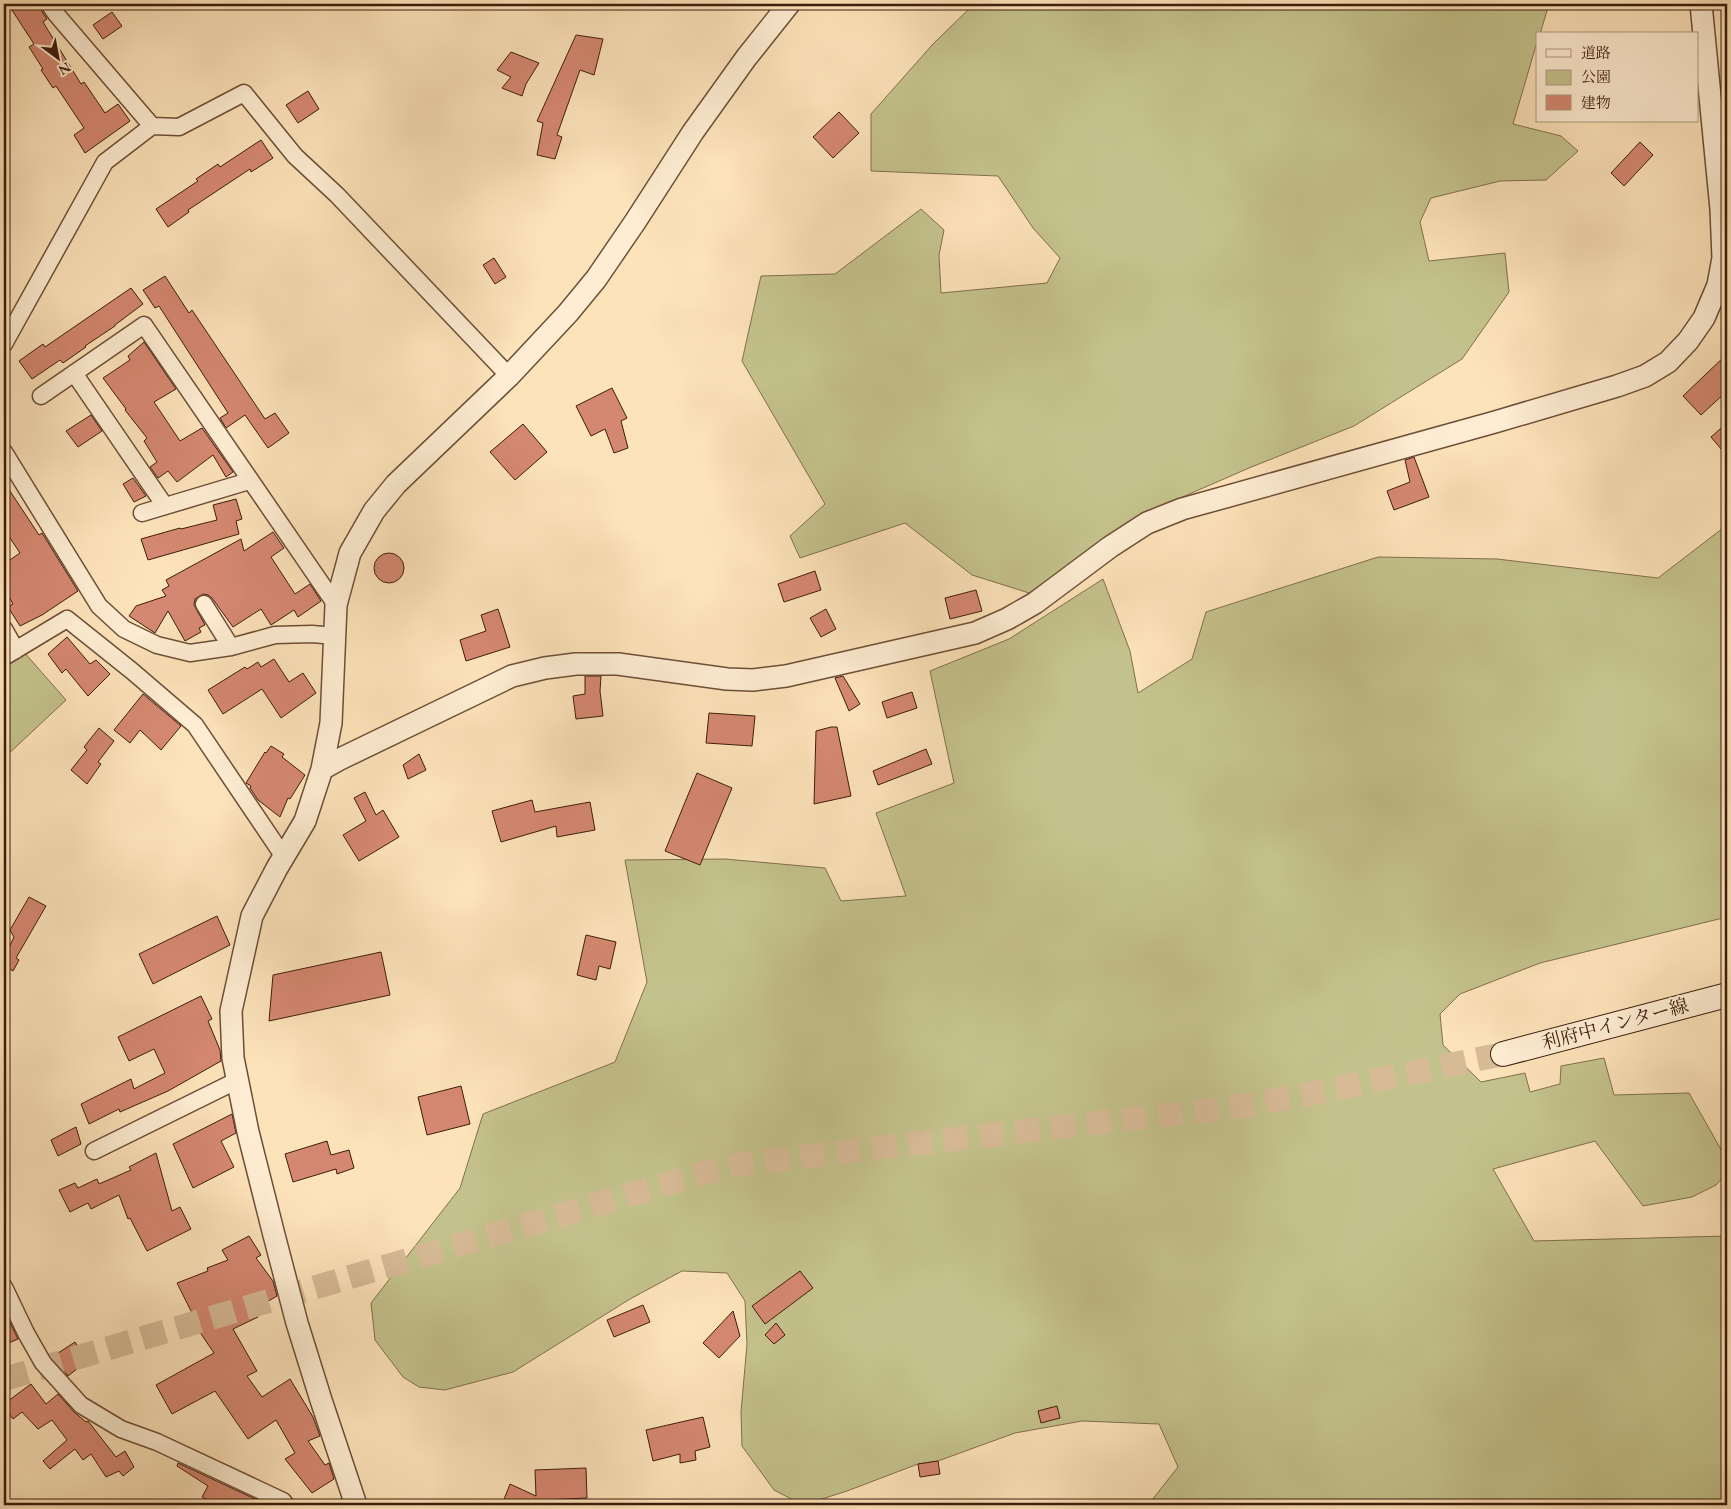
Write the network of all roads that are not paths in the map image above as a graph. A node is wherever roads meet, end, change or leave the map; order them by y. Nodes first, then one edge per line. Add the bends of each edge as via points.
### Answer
1 (50, 4) edge
2 (789, 4) edge
3 (1701, 4) edge
4 (152, 126) junction
5 (1724, 205) edge
6 (4, 344) edge
7 (74, 373) junction
8 (509, 376) junction
9 (41, 396) dead end
10 (4, 452) edge
11 (249, 481) junction
12 (164, 506) junction
13 (142, 512) dead end
14 (204, 604) dead end
15 (336, 606) junction
16 (4, 629) edge
17 (335, 636) junction
18 (230, 647) junction
19 (10, 653) edge
20 (322, 769) junction
21 (284, 857) junction
22 (1727, 995) edge
23 (1503, 1054) tunnel mouth
24 (238, 1080) junction
25 (94, 1151) dead end
26 (4, 1290) edge
27 (286, 1505) edge
28 (356, 1505) edge

1 - 4 street
2 - 8 street via 693,132 596,279
3 - 5 street
4 - 6 street via 105,162
4 - 8 street via 179,127 244,93 295,156 337,195
5 - 20 street via 1723,258 1718,285 1704,318 1668,362 1644,376 1495,422 1182,509 1147,523 1035,603 975,633 786,676 753,680 618,664 545,668 512,676
7 - 9 street
7 - 11 street via 144,325
7 - 12 street
8 - 15 street via 396,484 374,511 350,552
10 - 18 street via 99,606 124,629 157,645 190,653
11 - 12 street
11 - 15 street
12 - 13 street
14 - 18 street
15 - 17 street
16 - 19 street
17 - 18 street via 275,635
17 - 20 street via 331,723
19 - 21 street via 67,619 195,725
20 - 21 street via 306,821
21 - 24 street via 252,916 231,1011 233,1058
22 - 23 main road, 利府中インター線
24 - 25 street
24 - 28 street via 250,1141 297,1323
26 - 27 street via 43,1363 81,1405 121,1429 157,1442

